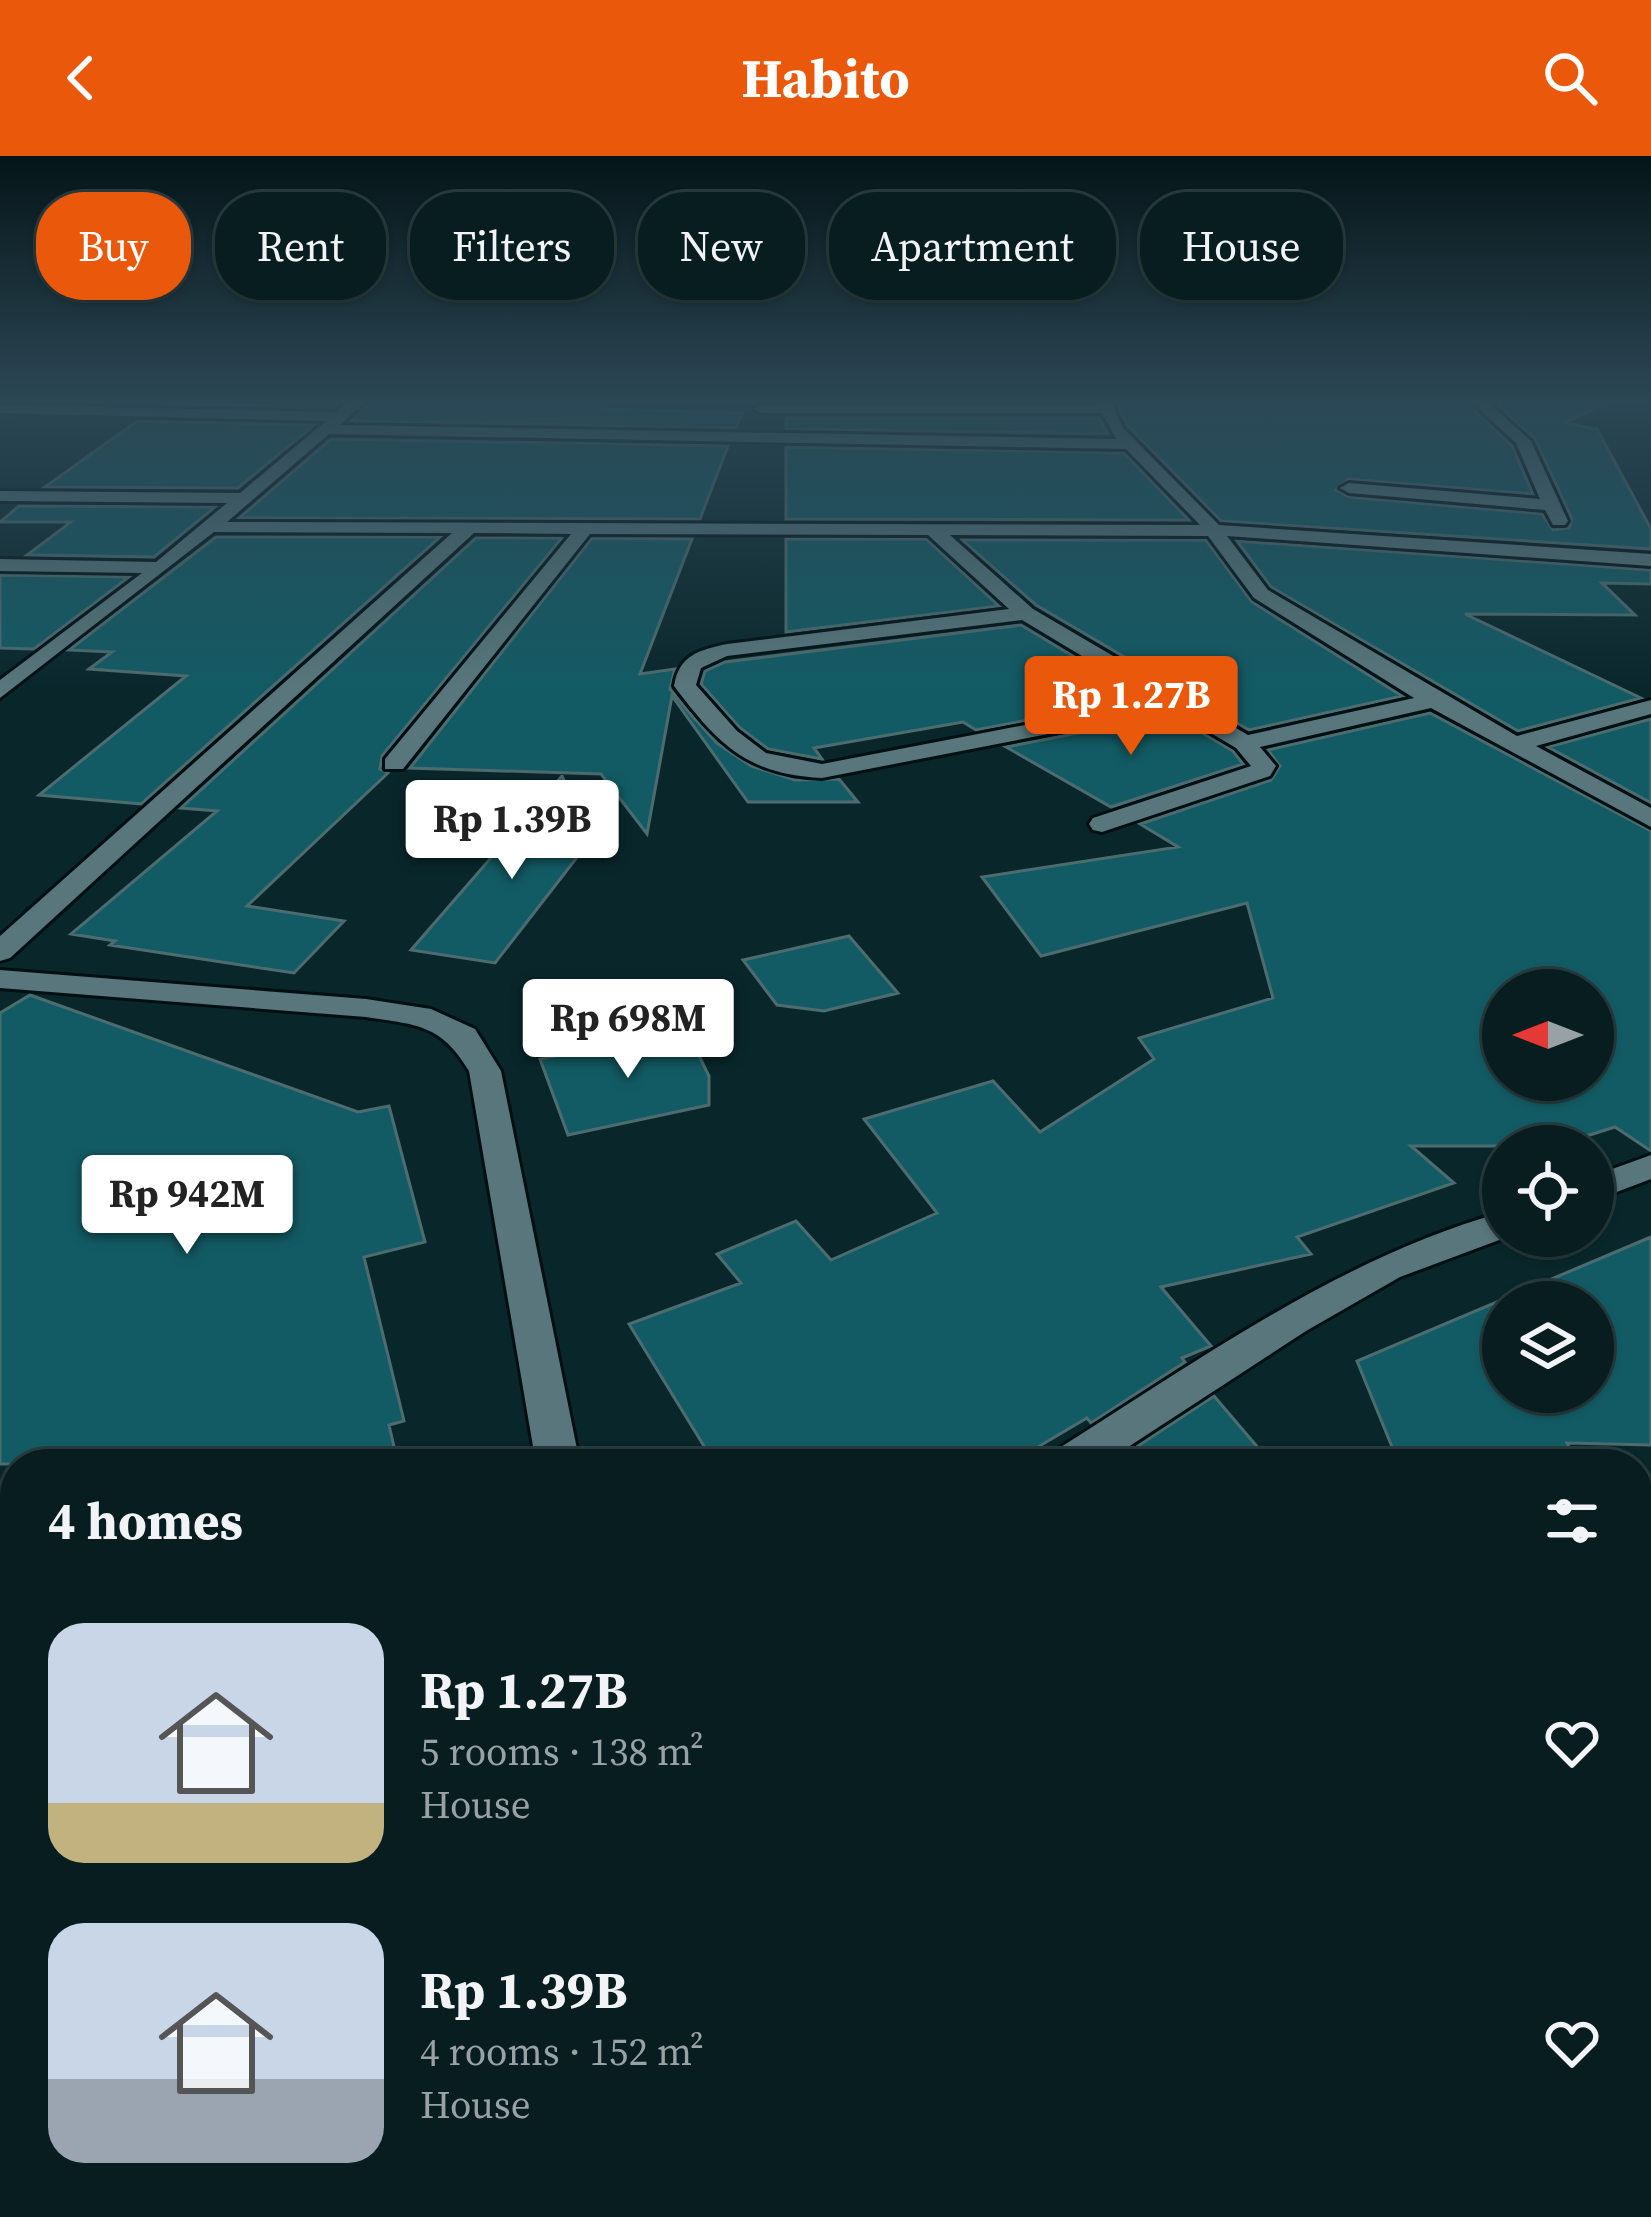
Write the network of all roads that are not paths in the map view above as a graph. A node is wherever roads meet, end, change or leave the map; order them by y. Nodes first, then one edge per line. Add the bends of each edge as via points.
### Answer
1 (244, 495) edge
2 (1181, 495) edge
3 (1433, 495) edge
4 (1544, 495) edge
5 (0, 496) edge
6 (240, 498) junction
7 (1548, 505) junction
8 (205, 527) junction
9 (585, 528) junction
10 (468, 529) junction
11 (934, 531) junction
12 (1215, 531) junction
13 (1580, 555) junction
14 (1651, 560) edge
15 (0, 565) edge
16 (161, 568) junction
17 (1027, 613) junction
18 (0, 691) edge
19 (1434, 700) junction
20 (1173, 703) junction
21 (1651, 707) edge
22 (1244, 743) junction
23 (1520, 743) junction
24 (394, 764) dead end
25 (1651, 819) edge
26 (1102, 824) dead end
27 (0, 952) edge
28 (0, 980) edge
29 (1651, 1166) edge
30 (1614, 1181) edge
31 (1482, 1233) edge
32 (554, 1449) edge
33 (1092, 1449) edge

1 - 6 street
2 - 12 street
3 - 7 street
4 - 7 street
5 - 6 street
6 - 8 street
7 - 13 street
8 - 10 street
8 - 16 street
9 - 10 street
9 - 11 street
9 - 24 street
10 - 27 street
11 - 12 street
11 - 17 street
12 - 13 street
12 - 19 street via 1261,594
13 - 14 street
15 - 16 street
16 - 18 street
17 - 20 street
17 - 20 street via 727,650 698,657 685,686 747,756 794,771
19 - 22 street
19 - 23 street
20 - 22 street
21 - 23 street
22 - 26 street via 1261,771
23 - 25 street
28 - 32 street via 366,1008 431,1018 464,1036 485,1071
29 - 30 street
31 - 33 street via 1386,1268

